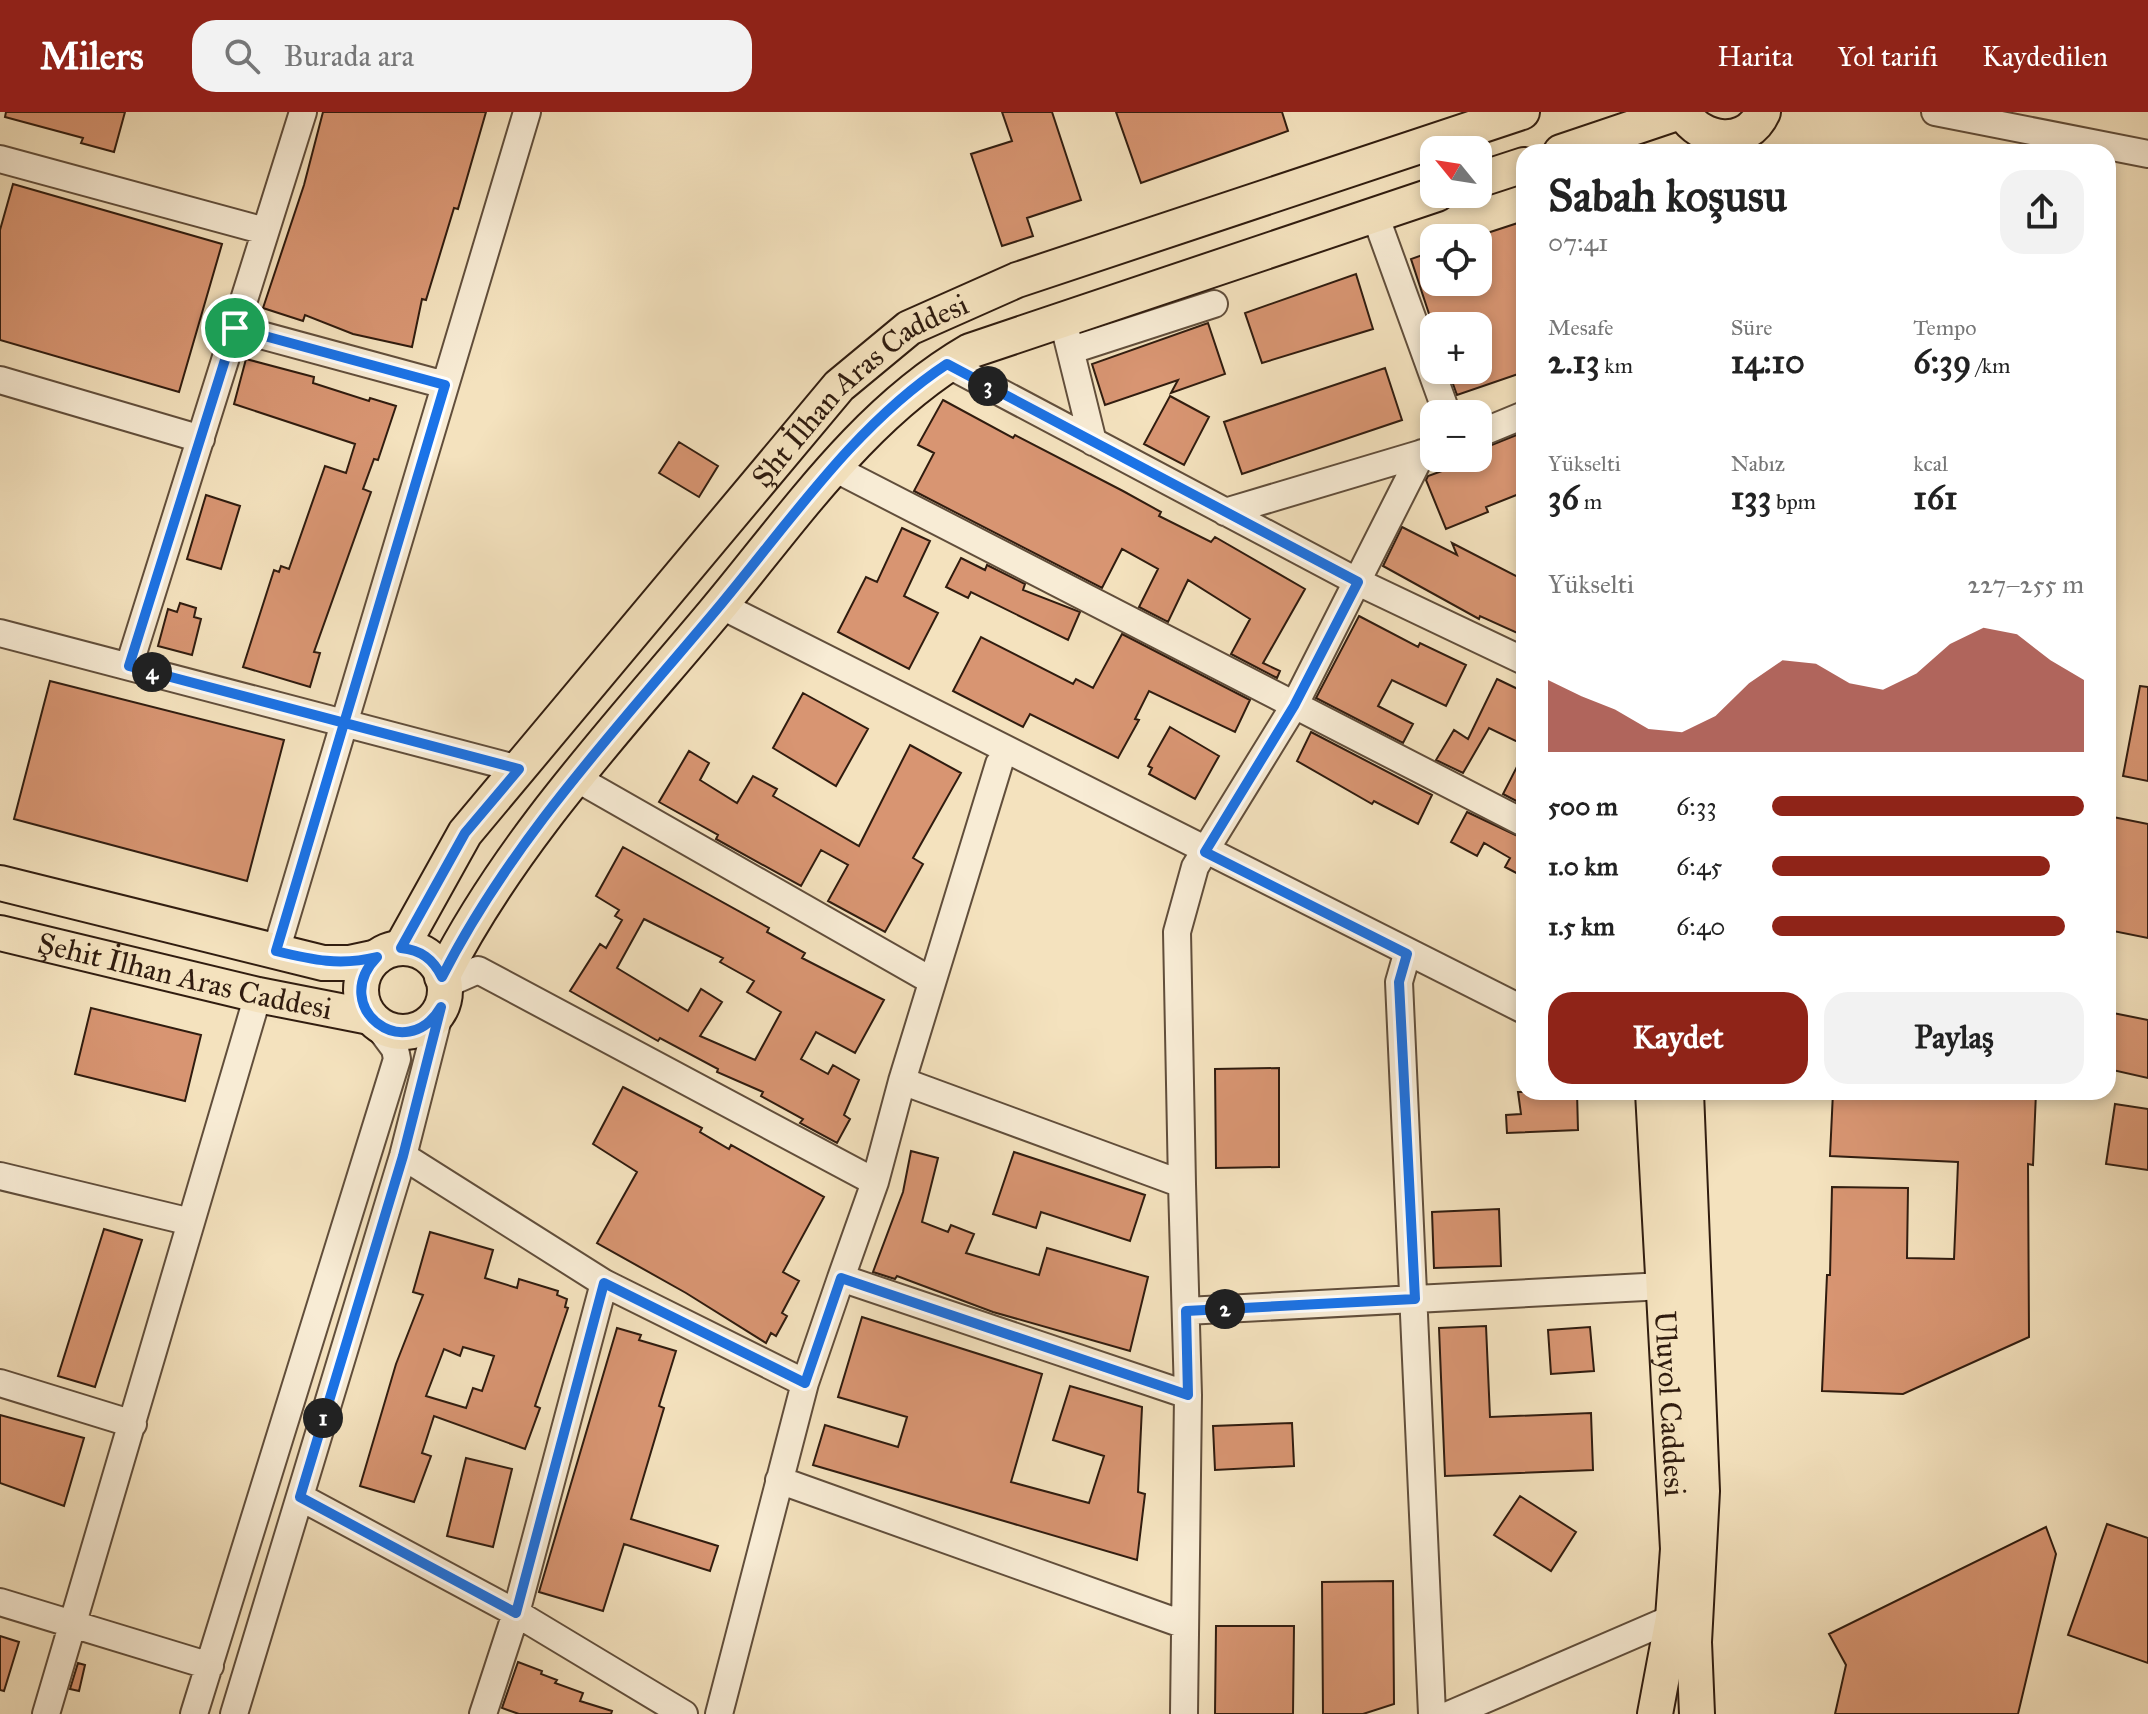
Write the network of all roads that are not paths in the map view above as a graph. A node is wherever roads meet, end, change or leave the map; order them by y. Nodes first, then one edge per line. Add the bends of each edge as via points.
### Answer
1 (303, 112) edge
2 (527, 112) edge
3 (1522, 112) edge
4 (1935, 112) edge
5 (1762, 124) edge
6 (1691, 126) edge
7 (1601, 144) edge
8 (2097, 144) edge
9 (2116, 148) edge
10 (2148, 154) edge
11 (0, 159) edge
12 (1516, 168) edge
13 (1492, 175) edge
14 (1420, 200) edge
15 (1375, 215) junction
16 (265, 231) junction
17 (1214, 304) dead end
18 (235, 328) junction
19 (1067, 335) junction
20 (947, 364) junction
21 (0, 380) edge
22 (445, 385) junction
23 (1442, 400) edge
24 (1516, 418) edge
25 (1492, 428) edge
26 (201, 439) junction
27 (1093, 442) junction
28 (1420, 453) edge
29 (1420, 466) edge
30 (834, 468) junction
31 (1225, 512) junction
32 (1358, 582) junction
33 (720, 605) junction
34 (0, 633) edge
35 (1516, 657) edge
36 (129, 666) junction
37 (1294, 706) junction
38 (344, 723) junction
39 (999, 764) dead end
40 (519, 769) junction
41 (576, 778) junction
42 (1516, 819) edge
43 (1205, 852) junction
44 (0, 883) edge
45 (0, 933) edge
46 (276, 951) junction
47 (389, 952) junction
48 (1407, 954) junction
49 (932, 981) junction
50 (443, 989) junction
51 (258, 995) junction
52 (1516, 1006) edge
53 (372, 1019) junction
54 (902, 1081) junction
55 (1653, 1100) edge
56 (1686, 1100) edge
57 (403, 1156) junction
58 (0, 1176) edge
59 (875, 1182) junction
60 (1182, 1184) junction
61 (191, 1222) junction
62 (841, 1278) junction
63 (604, 1283) junction
64 (1664, 1286) junction
65 (1415, 1299) junction
66 (1186, 1311) junction
67 (0, 1383) edge
68 (805, 1383) junction
69 (1188, 1395) junction
70 (133, 1424) junction
71 (779, 1480) junction
72 (300, 1497) junction
73 (1698, 1579) junction
74 (0, 1602) edge
75 (516, 1613) junction
76 (1673, 1618) junction
77 (74, 1625) junction
78 (1185, 1625) junction
79 (210, 1666) junction
80 (46, 1714) edge
81 (194, 1714) edge
82 (234, 1714) edge
83 (483, 1714) edge
84 (684, 1714) edge
85 (719, 1714) edge
86 (1184, 1714) edge
87 (1432, 1714) edge
88 (1451, 1714) edge
89 (1655, 1714) edge
90 (1697, 1714) edge

1 - 16 street
2 - 22 street
3 - 40 main road, Şht İlhan Aras Caddesi via 1017,280 909,328 839,386
4 - 8 street
5 - 6 main road via 1718,138
6 - 7 main road
9 - 10 street
11 - 16 street
12 - 13 main road
14 - 15 main road, Şht İlhan Aras Caddesi
15 - 19 main road, Şht İlhan Aras Caddesi
15 - 23 street
16 - 18 street
17 - 19 street
18 - 22 street
18 - 26 street
19 - 20 main road, Şht İlhan Aras Caddesi via 970,351
19 - 27 street
20 - 27 street
20 - 30 main road, Şht İlhan Aras Caddesi via 905,395
21 - 26 street
22 - 38 street
24 - 25 street
26 - 36 street
27 - 31 street
28 - 31 street
29 - 32 street
30 - 33 main road, Şht İlhan Aras Caddesi
30 - 37 street
31 - 32 street
32 - 35 street
32 - 37 street
33 - 41 main road, Şht İlhan Aras Caddesi
33 - 43 street
34 - 36 street
36 - 38 street
37 - 42 street
37 - 43 street
38 - 40 street
38 - 46 street
39 - 49 street
40 - 47 main road, Şht İlhan Aras Caddesi via 465,833
41 - 49 street
41 - 50 main road, Şht İlhan Aras Caddesi via 513,857 469,925
43 - 48 street
43 - 60 street via 1195,867 1177,932
44 - 46 main road, Şehit İlhan Aras Caddesi
45 - 51 main road, Şehit İlhan Aras Caddesi
46 - 47 main road, Şehit İlhan Aras Caddesi via 323,963 349,963
47 - 50 main road via 412,949 431,959
47 - 53 main road via 369,965 361,988
48 - 52 street
48 - 65 street via 1399,982
49 - 54 street
50 - 53 main road via 427,1025 394,1032
50 - 57 street
50 - 59 street via 478,970
51 - 53 main road, Şehit İlhan Aras Caddesi
51 - 61 street
53 - 79 street via 397,1059
54 - 59 street
54 - 60 street
55 - 64 main road, Uluyol Caddesi
56 - 73 main road, Uluyol Caddesi via 1702,1491
57 - 63 street
57 - 72 street
58 - 61 street
59 - 62 street
60 - 66 street
61 - 70 street
62 - 68 street
62 - 69 street
63 - 68 street
63 - 75 street
64 - 65 street
64 - 76 main road, Uluyol Caddesi via 1678,1549
65 - 66 street
65 - 87 street
66 - 69 street
67 - 70 street
68 - 71 street
69 - 78 street
70 - 77 street
71 - 78 street
71 - 85 street
72 - 75 street
72 - 82 street
73 - 76 street
73 - 90 main road, Uluyol Caddesi
74 - 77 street
75 - 83 street
75 - 84 street
76 - 88 street
76 - 89 main road, Uluyol Caddesi
77 - 79 street
77 - 80 street
78 - 86 street
79 - 81 street

